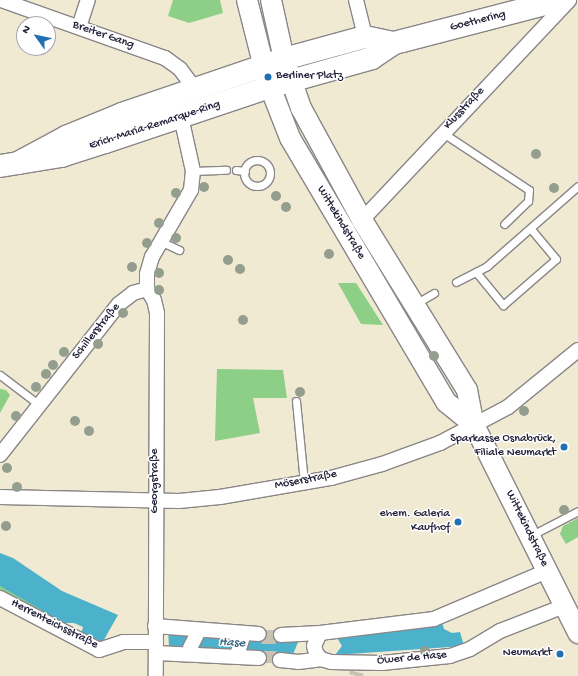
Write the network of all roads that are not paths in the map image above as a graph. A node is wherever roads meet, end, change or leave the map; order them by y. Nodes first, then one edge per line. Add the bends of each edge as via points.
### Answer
1 (1, 0) edge
2 (88, 0) edge
3 (247, 0) edge
4 (271, 0) edge
5 (356, 0) edge
6 (561, 0) edge
7 (569, 0) edge
8 (79, 27) junction
9 (365, 37) junction
10 (394, 43) junction
11 (284, 59) junction
12 (266, 78) junction
13 (291, 81) junction
14 (195, 88) junction
15 (181, 117) junction
16 (443, 133) junction
17 (105, 142) junction
18 (9, 165) edge
19 (226, 170) dead end
20 (236, 170) dead end
21 (193, 171) junction
22 (244, 171) dead end
23 (578, 186) edge
24 (362, 220) junction
25 (504, 224) dead end
26 (530, 228) junction
27 (162, 242) junction
28 (179, 250) dead end
29 (476, 272) junction
30 (456, 282) dead end
31 (147, 289) junction
32 (434, 294) dead end
33 (415, 304) junction
34 (578, 350) edge
35 (0, 375) edge
36 (296, 401) dead end
37 (38, 404) junction
38 (474, 425) junction
39 (0, 455) edge
40 (304, 483) junction
41 (0, 497) edge
42 (156, 501) junction
43 (578, 511) edge
44 (530, 536) junction
45 (547, 570) junction
46 (0, 598) edge
47 (564, 606) junction
48 (155, 626) junction
49 (320, 633) junction
50 (578, 633) edge
51 (197, 634) dead end
52 (259, 634) dead end
53 (281, 635) dead end
54 (242, 637) dead end
55 (156, 648) junction
56 (190, 648) dead end
57 (238, 652) dead end
58 (259, 658) dead end
59 (321, 659) junction
60 (280, 660) dead end
61 (156, 676) edge

1 - 8 street, Breiter Gang
2 - 8 street
3 - 12 street, Wittekindstraße
4 - 11 street, Wittekindstraße
5 - 9 street
6 - 10 main road, Goethering
7 - 16 street, Klusstraße
8 - 14 street, Breiter Gang via 165,58 180,69
9 - 10 main road, Goethering
9 - 11 main road, Goethering
10 - 13 main road, Goethering via 372,58
11 - 12 main road via 274,76
11 - 13 street, Wittekindstraße
12 - 13 main road, Erich-Maria-Remarque-Ring
12 - 14 main road, Erich-Maria-Remarque-Ring
12 - 15 main road, Erich-Maria-Remarque-Ring
12 - 17 main road via 122,127
12 - 38 street, Wittekindstraße via 280,117 305,165 446,402
13 - 24 street, Wittekindstraße via 301,108
14 - 18 main road, Erich-Maria-Remarque-Ring via 66,137
15 - 17 main road, Erich-Maria-Remarque-Ring
15 - 21 street
16 - 24 street, Klusstraße
16 - 25 lane via 529,190 528,201
17 - 18 main road, Erich-Maria-Remarque-Ring via 61,156
19 - 21 lane
20 - 22 lane
21 - 27 street via 191,190
23 - 26 lane
24 - 33 street, Wittekindstraße
26 - 29 lane via 487,266
26 - 29 lane via 556,259 503,305
27 - 28 lane
27 - 31 street via 152,257
29 - 30 lane
31 - 37 street, Schillerstraße via 133,293 118,304
31 - 42 street, Georgstraße via 154,300 157,313
32 - 33 lane
33 - 38 street, Wittekindstraße via 467,390
34 - 38 street, Möserstraße via 508,407
35 - 37 lane
36 - 40 lane
37 - 39 street, Schillerstraße
38 - 40 street, Möserstraße via 430,448 382,464
38 - 44 street, Wittekindstraße
40 - 42 street, Möserstraße via 220,497
41 - 42 street, Möserstraße
42 - 48 street, Georgstraße
43 - 44 lane
44 - 45 street, Wittekindstraße
45 - 47 street, Wittekindstraße
45 - 49 street via 434,619 413,618
46 - 55 street, Herrenteichsstraße via 99,650 123,642
47 - 50 street, Wittekindstraße
47 - 59 street, Öwer de Hase via 500,631 457,654 357,667
48 - 52 street
48 - 55 street, Georgstraße
49 - 53 street
49 - 59 street via 314,646
51 - 56 street
54 - 57 street
55 - 58 street
55 - 61 street, Georgstraße
59 - 60 street, Öwer de Hase via 298,662

